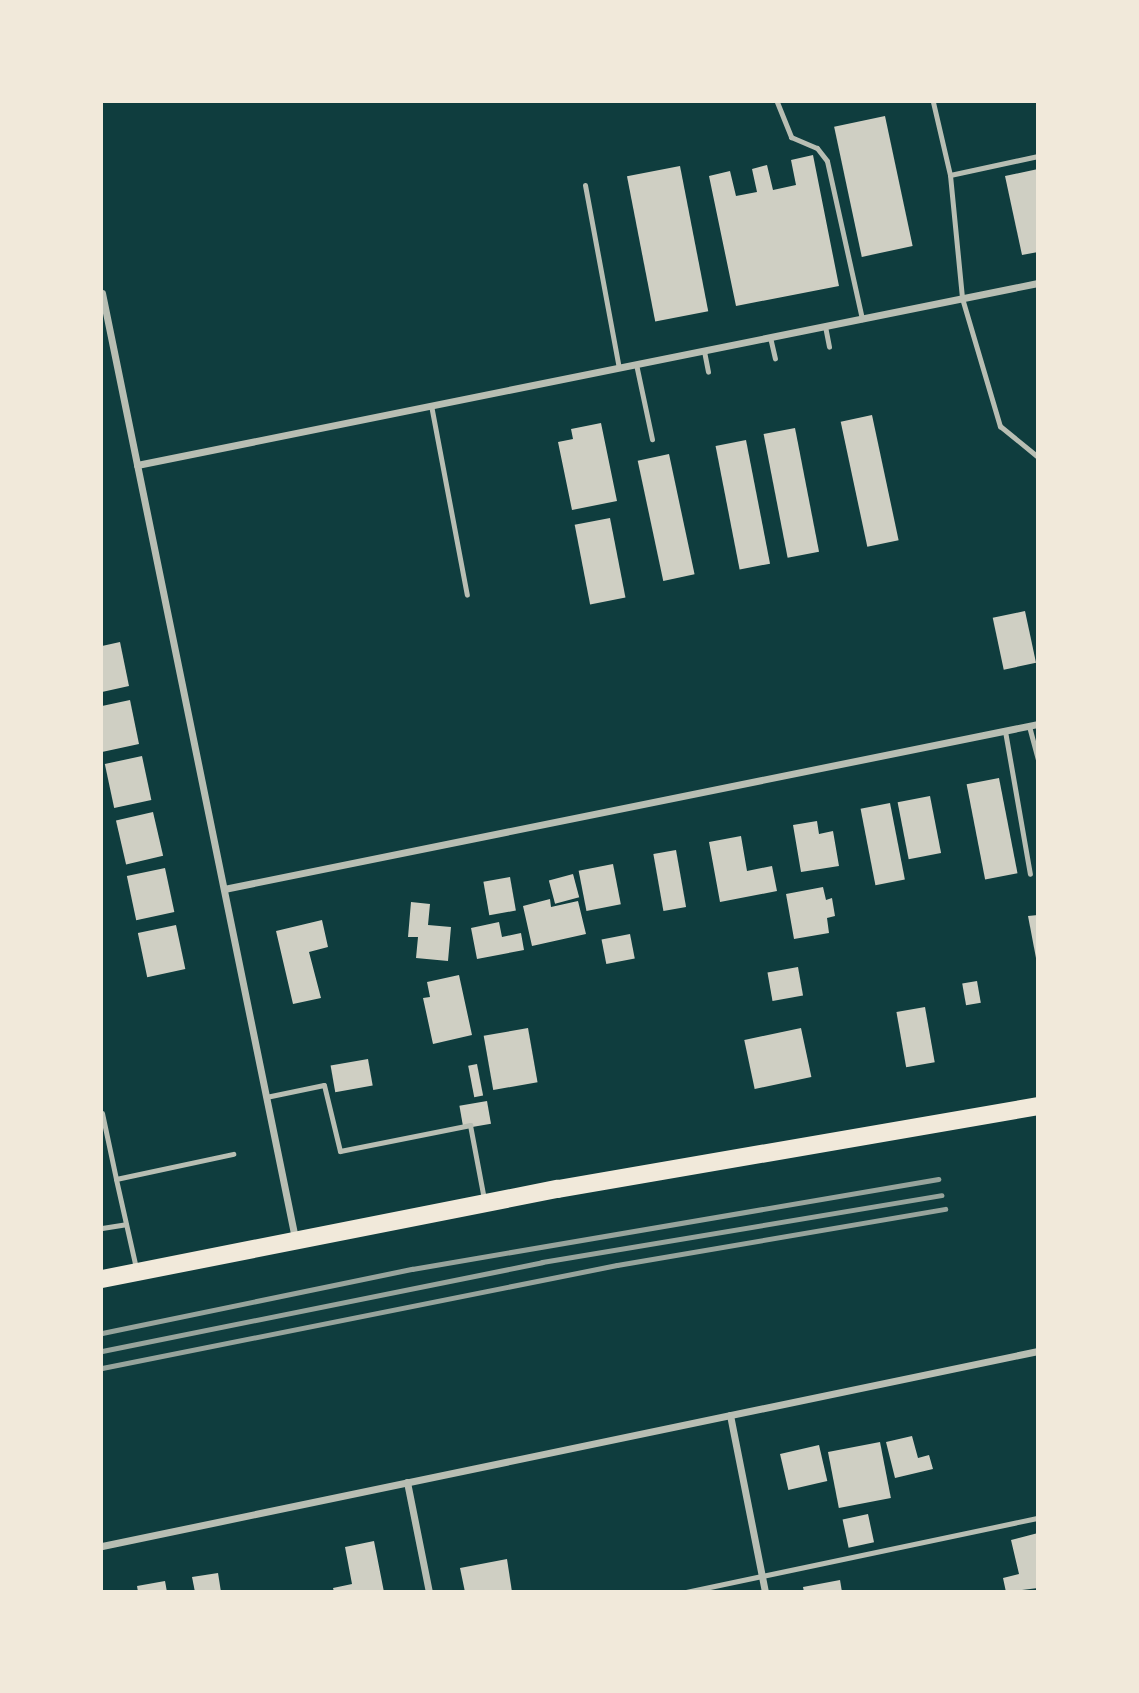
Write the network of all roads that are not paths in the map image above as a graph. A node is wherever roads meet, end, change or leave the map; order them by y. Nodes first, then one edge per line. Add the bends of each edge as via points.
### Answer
1 (777, 102) edge
2 (933, 102) edge
3 (1038, 156) edge
4 (950, 175) junction
5 (585, 185) dead end
6 (1038, 283) edge
7 (102, 293) edge
8 (962, 298) junction
9 (862, 318) junction
10 (825, 326) junction
11 (770, 337) junction
12 (829, 347) dead end
13 (704, 351) junction
14 (775, 358) dead end
15 (636, 364) junction
16 (618, 368) junction
17 (708, 372) dead end
18 (431, 405) junction
19 (652, 439) dead end
20 (1038, 457) edge
21 (137, 465) junction
22 (467, 595) dead end
23 (1033, 725) edge
24 (1005, 731) junction
25 (1038, 760) edge
26 (1030, 874) dead end
27 (224, 889) junction
28 (267, 1097) junction
29 (1038, 1107) edge
30 (102, 1113) edge
31 (233, 1154) dead end
32 (116, 1179) junction
33 (485, 1202) junction
34 (126, 1224) junction
35 (102, 1228) edge
36 (295, 1238) junction
37 (137, 1271) junction
38 (102, 1279) edge
39 (1038, 1351) edge
40 (730, 1415) junction
41 (407, 1482) junction
42 (1038, 1518) edge
43 (102, 1546) edge
44 (762, 1576) junction
45 (429, 1591) edge
46 (686, 1591) edge
47 (765, 1591) edge

1 - 9 lane via 791,136 817,148 827,161
2 - 4 lane
3 - 4 lane
4 - 8 lane
5 - 16 lane
6 - 8 street
7 - 21 street
8 - 9 street
8 - 20 lane via 1000,426
9 - 10 street
10 - 11 street
10 - 12 lane
11 - 13 street
11 - 14 lane
13 - 15 street
13 - 17 lane
15 - 16 street
15 - 19 lane
16 - 18 street
18 - 21 street
18 - 22 lane
21 - 27 street
23 - 24 street
23 - 25 lane
24 - 26 lane
24 - 27 street
27 - 28 street
28 - 33 lane via 324,1085 340,1151 470,1125
28 - 36 street
29 - 33 main road
30 - 32 lane
31 - 32 lane
32 - 34 lane
33 - 36 main road
34 - 35 lane
34 - 37 lane
36 - 37 main road
37 - 38 main road
39 - 40 street
40 - 41 street
40 - 44 street
41 - 43 street
41 - 45 street
42 - 44 lane
44 - 46 lane
44 - 47 street

